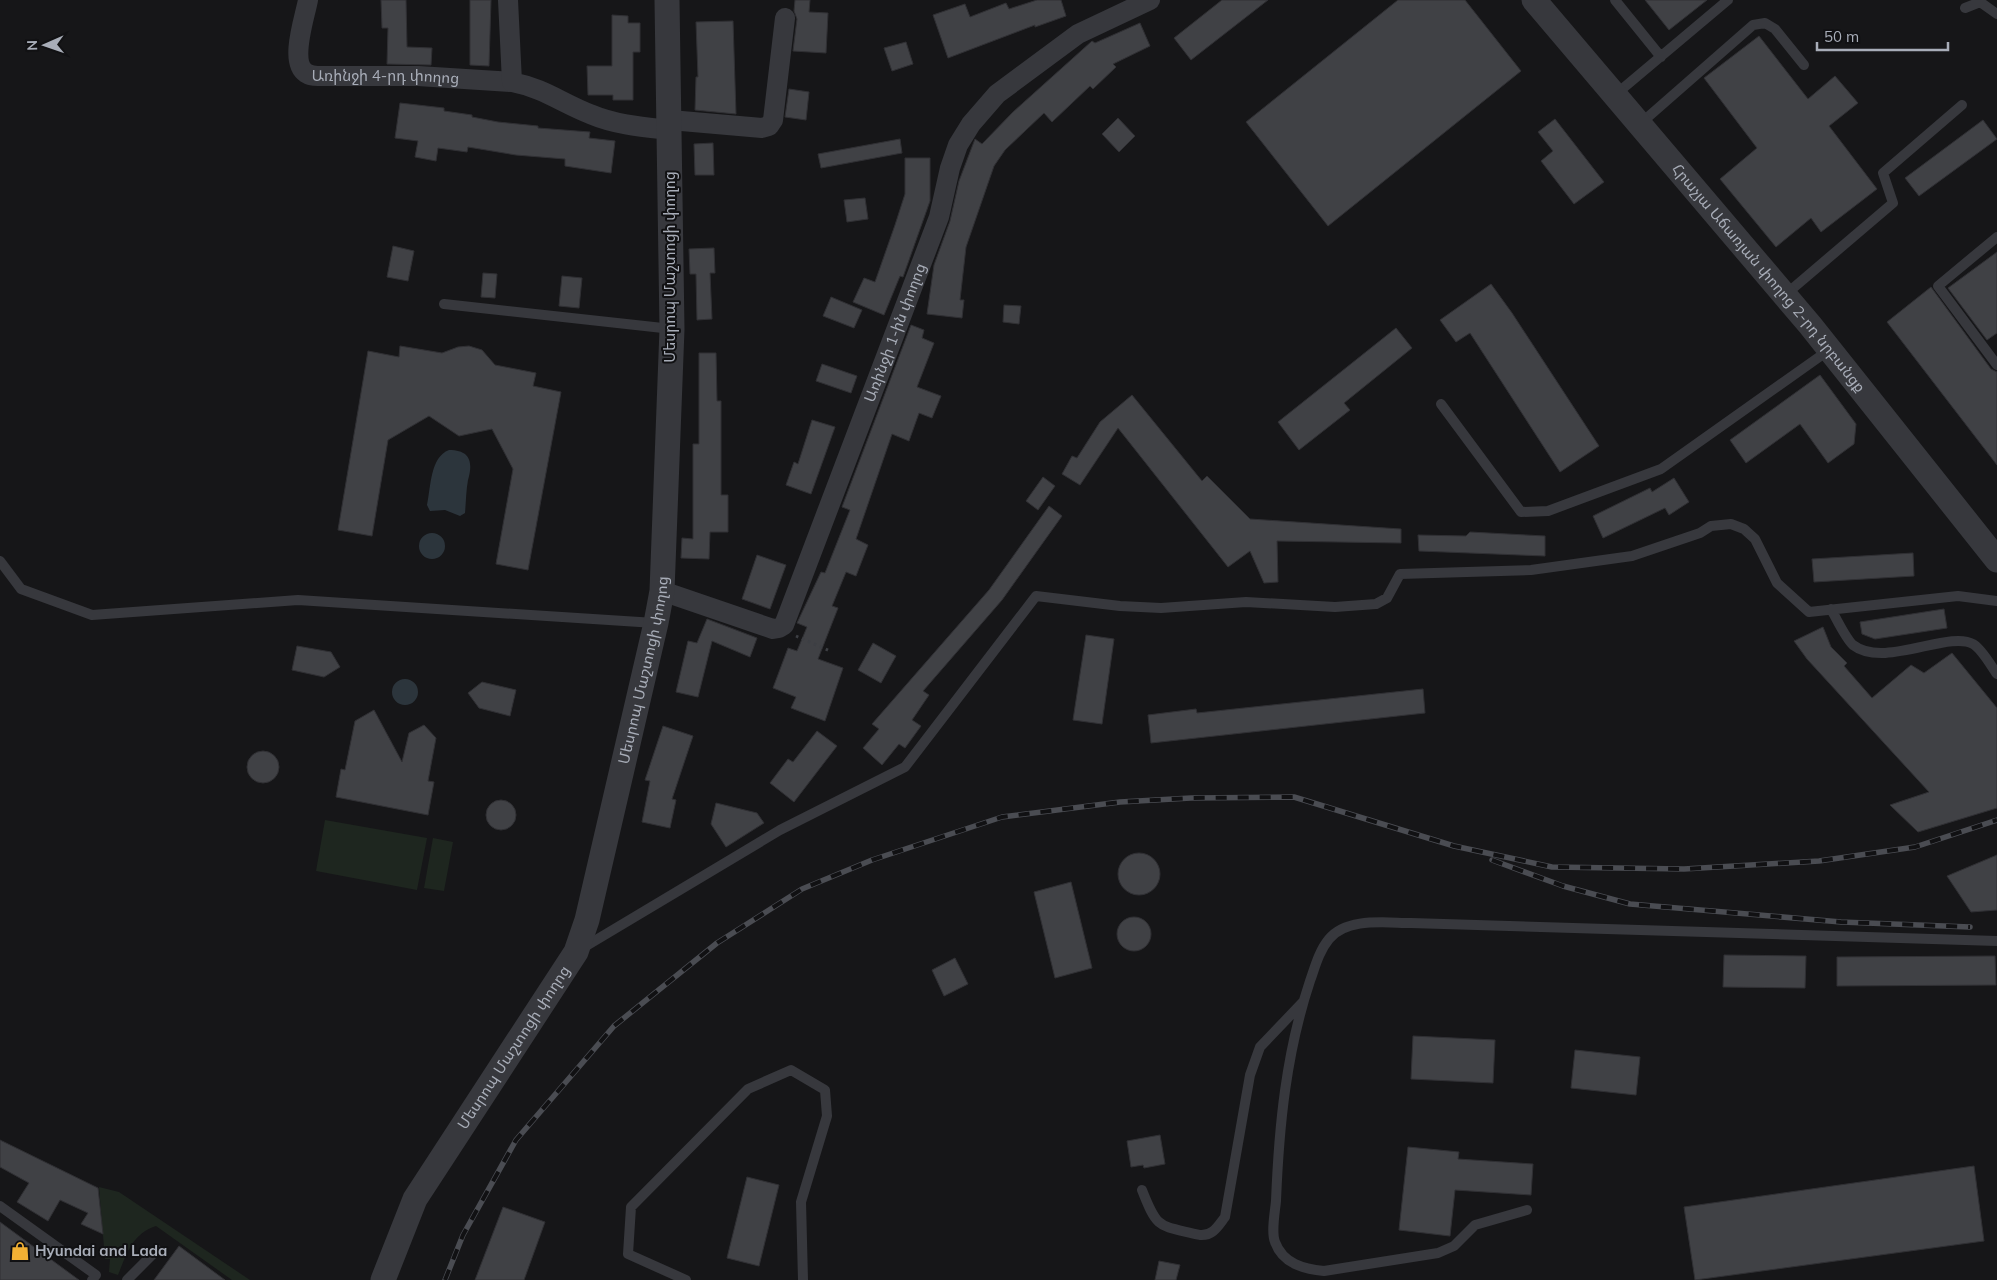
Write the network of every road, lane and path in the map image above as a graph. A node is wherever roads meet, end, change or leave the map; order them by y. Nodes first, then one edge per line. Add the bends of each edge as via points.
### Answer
1 (308, 0) edge
2 (508, 0) edge
3 (668, 0) edge
4 (1150, 0) edge
5 (1534, 0) edge
6 (1615, 0) edge
7 (1728, 0) edge
8 (1965, 8) dead end
9 (1997, 14) edge
10 (785, 18) dead end
11 (1661, 57) junction
12 (1804, 65) dead end
13 (512, 82) junction
14 (1615, 95) junction
15 (1962, 105) dead end
16 (1640, 124) junction
17 (670, 125) junction
18 (1997, 237) edge
19 (1785, 294) junction
20 (444, 304) dead end
21 (672, 329) junction
22 (1830, 349) junction
23 (1996, 361) edge
24 (1441, 404) dead end
25 (1997, 560) edge
26 (0, 561) edge
27 (662, 592) junction
28 (1997, 600) edge
29 (1831, 610) junction
30 (656, 623) junction
31 (779, 628) junction
32 (830, 651) dead end
33 (1997, 674) edge
34 (1997, 941) edge
35 (576, 952) junction
36 (1303, 1002) junction
37 (1142, 1190) dead end
38 (0, 1206) edge
39 (1527, 1210) dead end
40 (157, 1250) dead end
41 (92, 1280) edge
42 (127, 1280) edge
43 (383, 1280) edge
44 (686, 1280) edge
45 (803, 1280) edge

1 - 13 street, Առինջի 4-րդ փողոց via 297,54 306,74
2 - 13 street
3 - 17 street, Մեսրոպ Մաշտոցի փողոց
4 - 31 street, Առինջի 1-ին փողոց via 1078,34 997,94 958,145 939,217 784,625
5 - 14 street, Հրաչյա Աճառյան փողոց 2-րդ նրբանցք
6 - 11 lane
7 - 11 lane
8 - 9 lane via 1980,2
10 - 17 street via 773,120 769,126
11 - 14 lane
12 - 16 lane via 1775,29 1765,23 1754,25
13 - 17 street via 534,86 589,114 618,124
14 - 16 street, Հրաչյա Աճառյան փողոց 2-րդ նրբանցք
15 - 19 lane via 1883,173 1893,203
16 - 19 street, Հրաչյա Աճառյան փողոց 2-րդ նրբանցք
17 - 21 street, Մեսրոպ Մաշտոցի փողոց
18 - 23 lane via 1938,286
19 - 22 street, Հրաչյա Աճառյան փողոց 2-րդ նրբանցք
20 - 21 lane
21 - 27 street, Մեսրոպ Մաշտոցի փողոց
22 - 24 lane via 1661,470 1548,511 1521,512
22 - 25 street, Հրաչյա Աճառյան փողոց 2-րդ նրբանցք
26 - 30 lane via 22,589 92,614 298,600
27 - 30 street, Մեսրոպ Մաշտոցի փողոց
27 - 31 street via 773,629
28 - 29 lane via 1958,596
29 - 33 lane via 1853,645 1873,652 1892,653 1962,641 1974,644
29 - 35 lane via 1809,612 1777,583 1755,539 1744,529 1720,523 1632,556 1531,570 1400,574 1388,598 1376,604 1335,608 1246,602 1161,608 1036,596 905,767 780,830
30 - 35 street, Մեսրոպ Մաշտոցի փողոց via 587,920
31 - 32 path
34 - 36 lane via 1368,923 1341,929 1328,940
35 - 43 street, Մեսրոպ Մաշտոցի փողոց via 415,1199
36 - 37 lane via 1260,1047 1250,1075 1225,1217 1214,1232 1206,1236 1162,1226 1152,1216
36 - 39 lane via 1284,1088 1278,1134 1274,1242 1287,1260 1305,1269 1324,1271 1438,1253 1454,1246 1475,1225
38 - 41 lane via 96,1275
40 - 42 lane
44 - 45 lane via 628,1254 631,1207 748,1090 791,1070 825,1090 827,1116 800,1202

